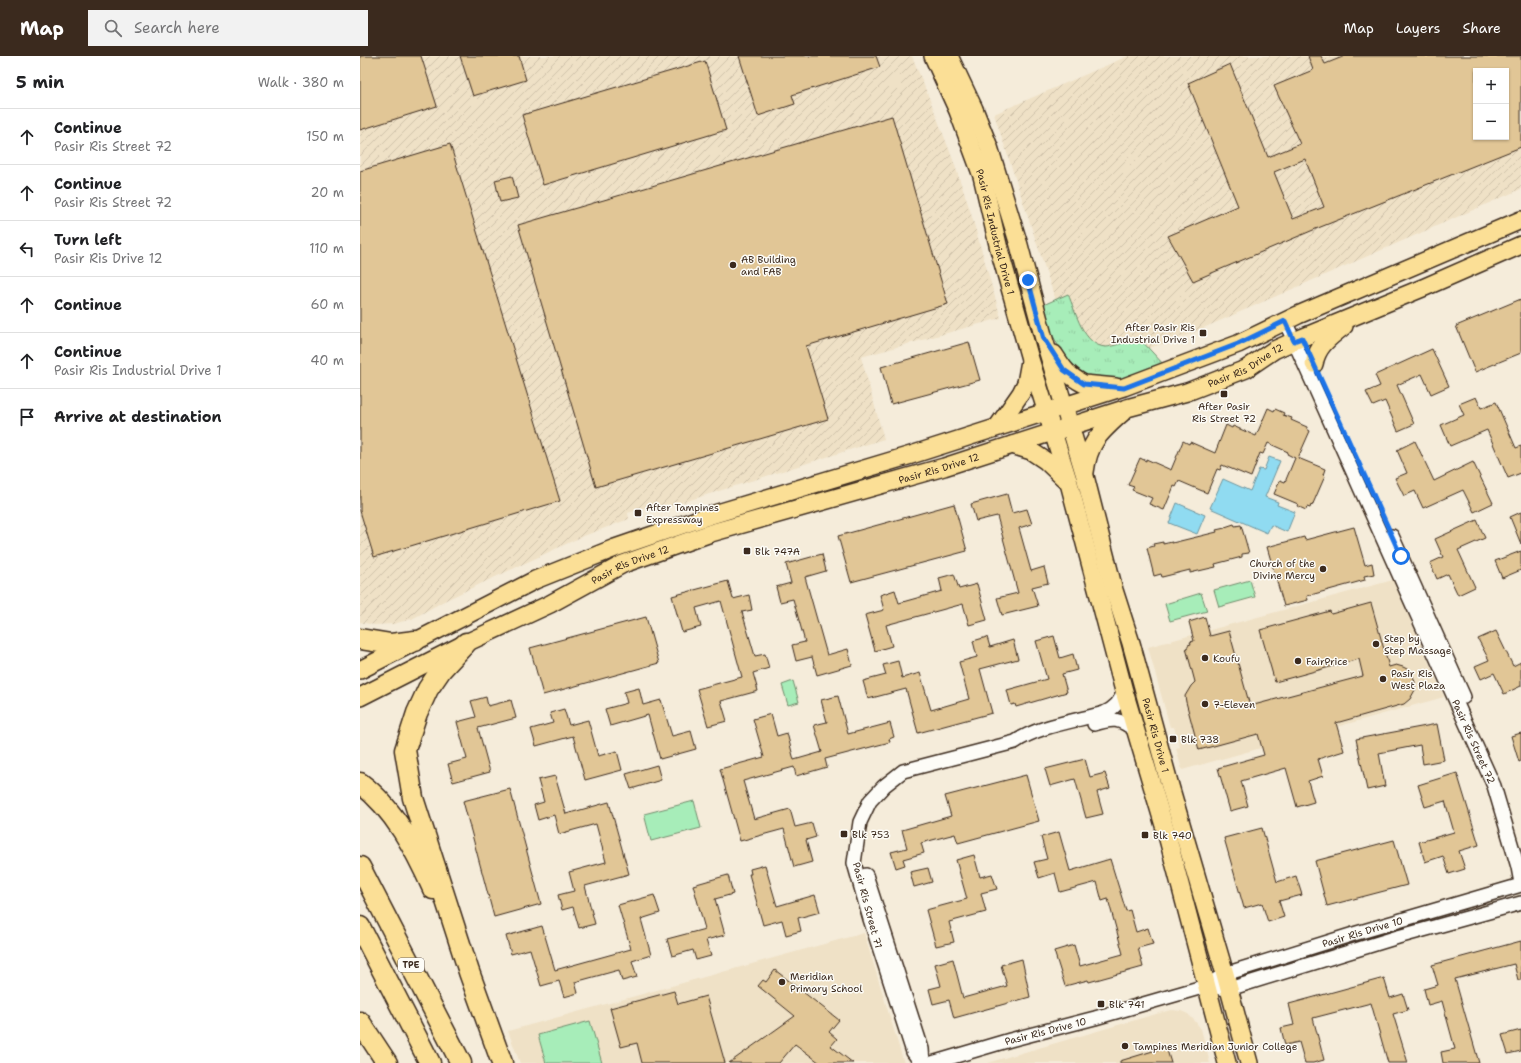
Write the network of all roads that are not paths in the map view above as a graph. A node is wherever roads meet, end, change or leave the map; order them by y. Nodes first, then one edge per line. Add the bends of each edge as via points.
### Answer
1 (933, 56) edge
2 (949, 56) edge
3 (989, 147) junction
4 (978, 166) junction
5 (1521, 220) edge
6 (1521, 245) edge
7 (1363, 312) junction
8 (1289, 319) junction
9 (1044, 339) junction
10 (1298, 339) junction
11 (1030, 359) junction
12 (1314, 364) junction
13 (1124, 388) junction
14 (1064, 406) junction
15 (1127, 408) junction
16 (1047, 411) junction
17 (998, 426) junction
18 (1070, 427) junction
19 (1054, 432) junction
20 (1012, 445) junction
21 (1085, 476) junction
22 (1069, 483) junction
23 (360, 639) edge
24 (416, 641) junction
25 (466, 643) junction
26 (360, 670) edge
27 (1124, 691) junction
28 (360, 697) edge
29 (1136, 731) junction
30 (1014, 742) junction
31 (360, 783) edge
32 (1521, 844) edge
33 (360, 867) edge
34 (1521, 884) edge
35 (1462, 903) junction
36 (1521, 903) edge
37 (1467, 918) junction
38 (360, 927) edge
39 (469, 972) junction
40 (1227, 982) junction
41 (1206, 986) junction
42 (360, 1022) edge
43 (387, 1063) edge
44 (430, 1063) edge
45 (461, 1063) edge
46 (502, 1063) edge
47 (922, 1063) edge
48 (932, 1063) edge
49 (1228, 1063) edge
50 (1249, 1063) edge

1 - 4 main road, Pasir Ris Industrial Drive 1 via 958,111
2 - 3 main road, Pasir Ris Industrial Drive 1
3 - 4 main road via 981,153
3 - 9 main road, Pasir Ris Industrial Drive 1
4 - 11 main road, Pasir Ris Industrial Drive 1
5 - 8 main road, Pasir Ris Drive 12
6 - 7 main road, Pasir Ris Drive 12
7 - 10 main road, Pasir Ris Drive 12
7 - 12 main road via 1328,338 1318,350
8 - 10 street, Pasir Ris Street 72
8 - 13 main road, Pasir Ris Drive 12 via 1238,344
9 - 13 main road via 1064,370 1079,381 1084,384
9 - 14 main road, Pasir Ris Industrial Drive 1
10 - 12 street, Pasir Ris Street 72
10 - 15 main road, Pasir Ris Drive 12 via 1274,350 1239,372 1187,392
10 - 34 street, Pasir Ris Street 72 via 1494,786
11 - 16 main road, Pasir Ris Industrial Drive 1
11 - 17 main road via 1026,383
12 - 32 street, Pasir Ris Street 72 via 1461,690 1503,788
13 - 14 main road, Pasir Ris Drive 12
14 - 16 main road, Pasir Ris Drive 12
14 - 18 main road, Pasir Ris Drive 1
15 - 18 main road, Pasir Ris Drive 12
15 - 21 main road via 1094,442 1088,455
16 - 17 main road, Pasir Ris Drive 12
16 - 19 main road, Pasir Ris Drive 1
17 - 24 main road, Pasir Ris Drive 12 via 711,515 615,548 535,580
18 - 19 main road, Pasir Ris Drive 12
18 - 21 main road, Pasir Ris Drive 1
19 - 20 main road, Pasir Ris Drive 12
19 - 22 main road, Pasir Ris Drive 1
20 - 22 main road via 1031,451 1046,461
20 - 25 main road, Pasir Ris Drive 12 via 711,534 623,564 550,604
21 - 40 main road, Pasir Ris Drive 1 via 1114,590
22 - 27 main road, Pasir Ris Drive 1
23 - 24 highway via 391,644
24 - 26 main road, Pasir Ris Drive 12
25 - 28 main road, Pasir Ris Drive 12
25 - 39 highway via 441,670 428,689 405,750 414,798
27 - 29 main road, Pasir Ris Drive 1
27 - 30 street, Pasir Ris Street 71 via 1120,702 1111,710 1039,730
29 - 30 street, Pasir Ris Street 71 via 1120,720 1112,720 1024,743
29 - 41 main road, Pasir Ris Drive 1 via 1168,839
30 - 47 street, Pasir Ris Street 71 via 903,771 870,801 860,822 854,863 912,1052
31 - 39 highway via 371,791 390,814 413,849
33 - 45 highway, TPE
34 - 35 street, Pasir Ris Drive 10
35 - 37 street
35 - 40 street, Pasir Ris Drive 10
36 - 37 street, Pasir Ris Drive 10
37 - 40 street, Pasir Ris Drive 10
38 - 44 highway, TPE
39 - 46 highway
40 - 41 street, Pasir Ris Drive 10
40 - 50 main road, Pasir Ris Drive 1
41 - 48 street, Pasir Ris Drive 10
41 - 49 main road, Pasir Ris Drive 1
42 - 43 highway

